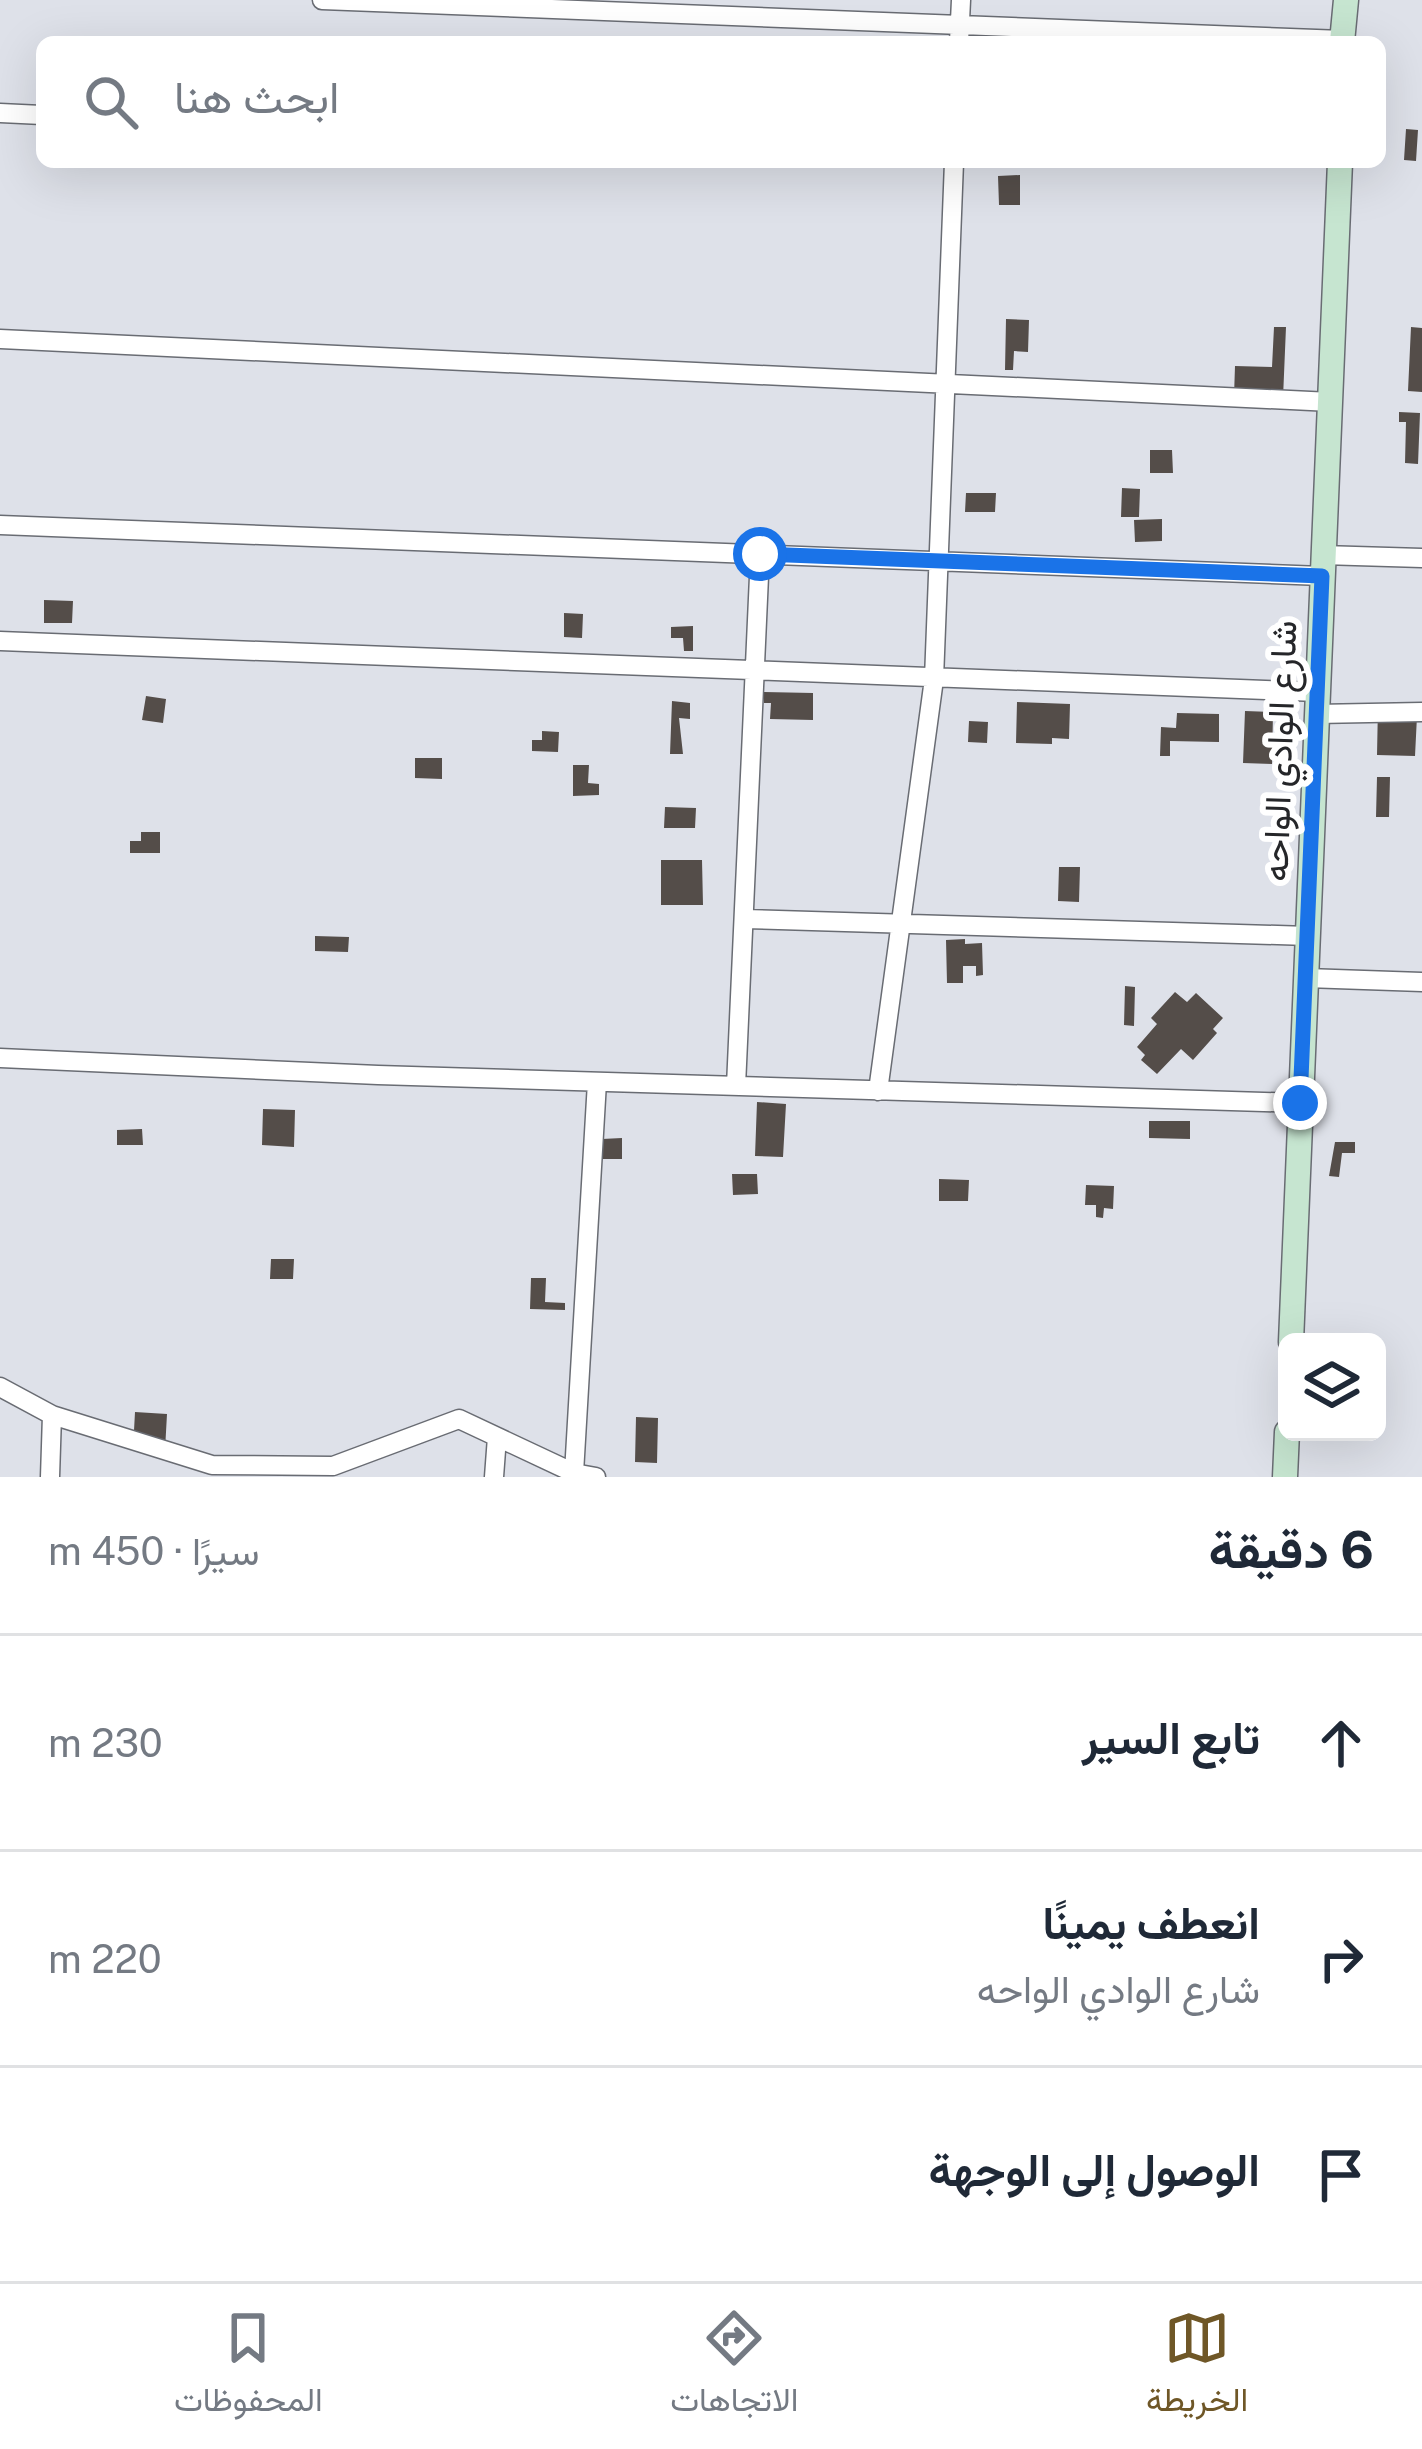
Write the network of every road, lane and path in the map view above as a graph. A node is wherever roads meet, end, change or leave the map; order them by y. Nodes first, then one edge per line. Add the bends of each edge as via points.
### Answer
1 (322, 0) edge
2 (961, 0) edge
3 (1346, 0) edge
4 (959, 34) edge
5 (1068, 36) edge
6 (1342, 36) edge
7 (0, 113) edge
8 (36, 115) edge
9 (954, 168) edge
10 (1340, 168) edge
11 (0, 339) edge
12 (946, 383) junction
13 (1331, 402) junction
14 (0, 525) edge
15 (760, 554) junction
16 (1422, 558) edge
17 (938, 561) junction
18 (1322, 566) junction
19 (0, 640) edge
20 (755, 672) junction
21 (934, 680) junction
22 (1317, 703) junction
23 (1422, 712) edge
24 (744, 919) junction
25 (901, 924) junction
26 (1308, 936) junction
27 (1306, 978) junction
28 (1422, 982) edge
29 (0, 1058) edge
30 (597, 1082) junction
31 (736, 1086) junction
32 (878, 1090) junction
33 (1300, 1103) junction
34 (1291, 1333) edge
35 (0, 1388) edge
36 (52, 1415) junction
37 (496, 1437) junction
38 (1287, 1441) edge
39 (361, 1456) junction
40 (574, 1473) junction
41 (50, 1477) edge
42 (360, 1477) edge
43 (494, 1477) edge
44 (596, 1477) edge
45 (1285, 1477) edge

1 - 4 street
2 - 4 street
3 - 6 main road
4 - 5 street
7 - 8 street
9 - 12 street
10 - 13 main road, شارع الوادي الواحه
11 - 12 street
12 - 13 street
12 - 17 street
13 - 18 main road, شارع الوادي الواحه
14 - 15 street
15 - 17 street
15 - 20 street
16 - 18 street
17 - 18 street
17 - 21 street
18 - 22 main road, شارع الوادي الواحه
19 - 20 street
20 - 21 street
20 - 24 street
21 - 22 street
21 - 25 street
22 - 23 street
22 - 26 main road, شارع الوادي الواحه
24 - 25 street
24 - 31 street
25 - 26 street
25 - 32 street
26 - 27 main road, شارع الوادي الواحه
27 - 28 street
27 - 33 main road, شارع الوادي الواحه
29 - 30 street
30 - 31 street
30 - 40 street
31 - 32 street
32 - 33 street
33 - 34 main road, شارع الوادي الواحه
35 - 36 street
36 - 39 street via 212,1465 333,1466
36 - 41 street
37 - 39 street via 459,1420
37 - 40 street
37 - 43 street
38 - 45 main road
39 - 42 street
40 - 44 street

